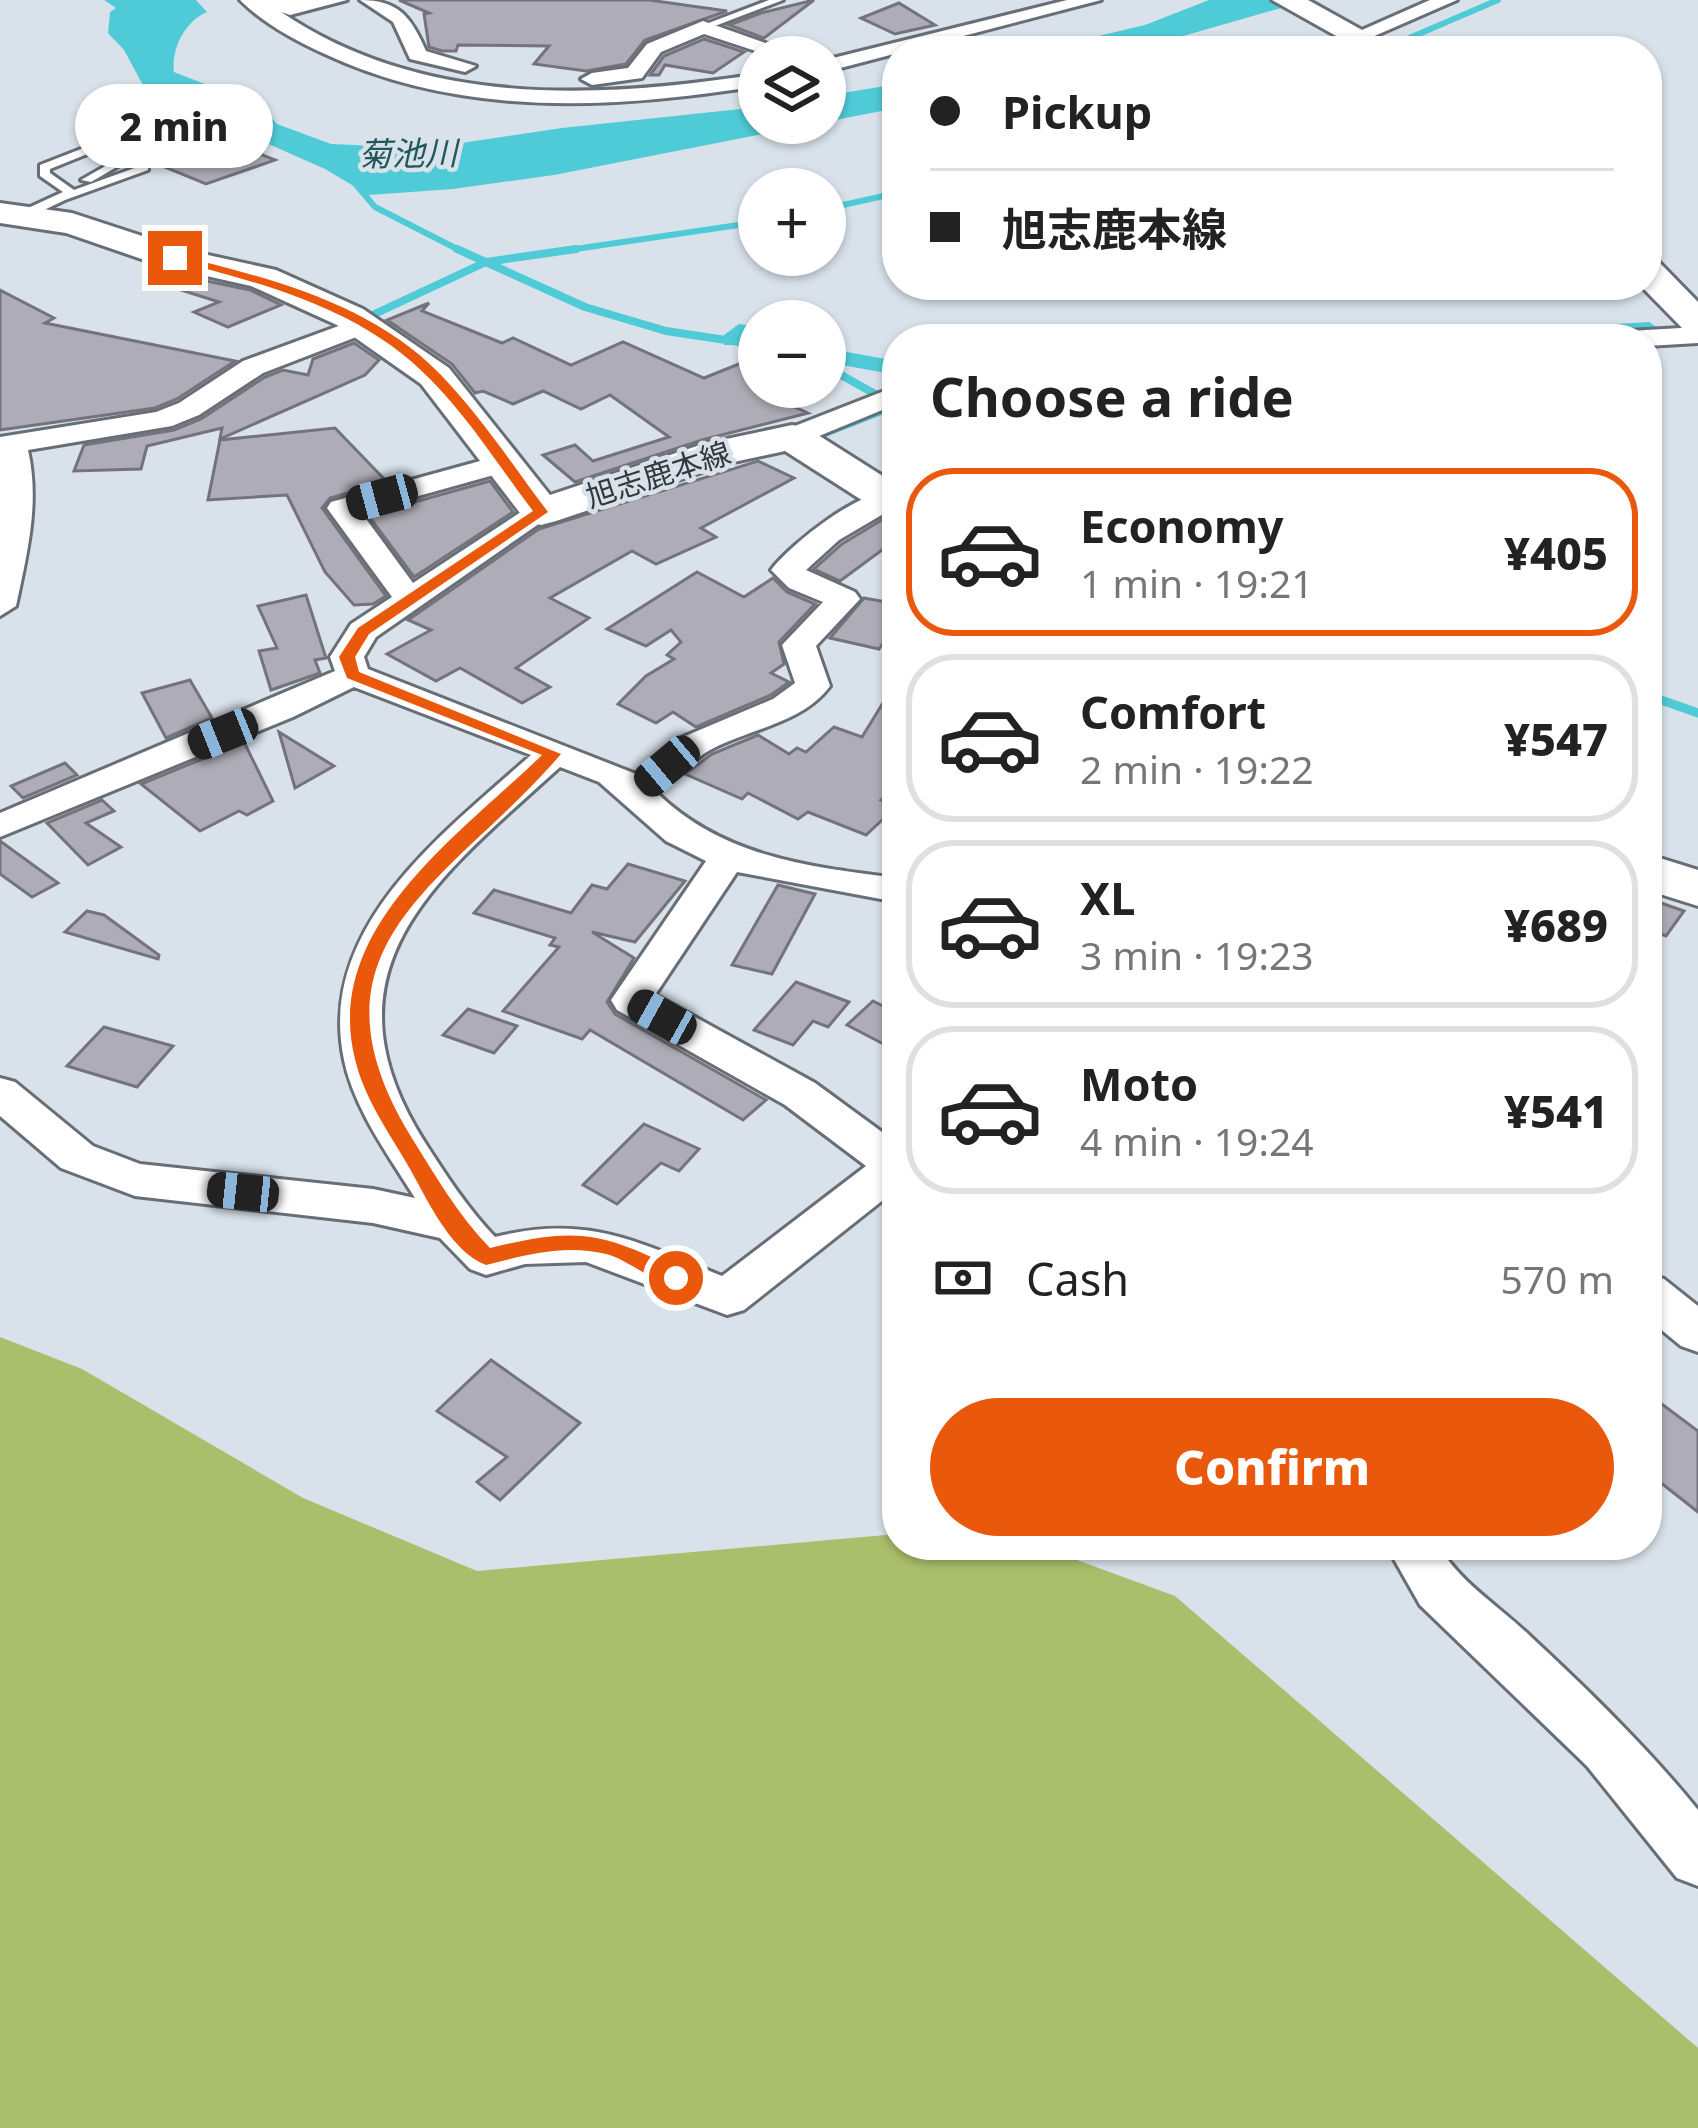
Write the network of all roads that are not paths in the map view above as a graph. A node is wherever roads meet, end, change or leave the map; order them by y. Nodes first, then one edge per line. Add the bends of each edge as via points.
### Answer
1 (250, 0) edge
2 (272, 0) edge
3 (337, 0) edge
4 (370, 0) edge
5 (778, 0) edge
6 (1091, 0) edge
7 (1286, 0) edge
8 (1447, 0) edge
9 (703, 27) junction
10 (946, 36) edge
11 (1354, 36) edge
12 (1358, 36) edge
13 (738, 38) edge
14 (882, 52) edge
15 (846, 61) edge
16 (738, 82) edge
17 (158, 122) dead end
18 (123, 159) dead end
19 (144, 168) dead end
20 (68, 193) junction
21 (8, 217) edge
22 (1662, 286) edge
23 (1698, 323) edge
24 (363, 325) junction
25 (1698, 335) edge
26 (1662, 337) edge
27 (882, 399) edge
28 (792, 437) junction
29 (4, 449) edge
30 (502, 464) junction
31 (882, 494) edge
32 (882, 506) edge
33 (541, 512) junction
34 (409, 599) junction
35 (0, 607) edge
36 (352, 675) junction
37 (553, 754) junction
38 (637, 790) junction
39 (0, 826) edge
40 (728, 857) junction
41 (1662, 876) edge
42 (882, 887) edge
43 (1698, 889) edge
44 (0, 1093) edge
45 (882, 1155) edge
46 (882, 1178) edge
47 (454, 1224) junction
48 (1662, 1304) edge
49 (1698, 1333) edge
50 (1417, 1560) edge
51 (1698, 1858) edge

1 - 16 street via 332,56 445,87 612,95
2 - 3 street via 290,9
4 - 9 street via 402,19 417,55 509,80 627,77 654,48
5 - 9 lane
6 - 10 street
7 - 11 main road
8 - 12 street
9 - 13 street
14 - 15 street
17 - 20 lane via 44,167
18 - 20 lane
19 - 20 lane
20 - 21 lane
21 - 24 main road, 旭志鹿本線 via 72,223 262,278
22 - 23 main road
24 - 29 street via 253,368 162,420
24 - 30 main road, 旭志鹿本線 via 436,376
25 - 26 street
27 - 28 street
28 - 31 main road
28 - 33 main road, 旭志鹿本線
29 - 35 street via 20,468
30 - 33 main road, 旭志鹿本線
30 - 34 street via 342,508
32 - 38 street via 828,533 787,570 844,599 799,645 813,686 695,743
33 - 34 street
34 - 36 street via 363,631 347,657
36 - 37 street
36 - 39 street
37 - 38 street
37 - 47 street via 415,889 364,971 358,1015 365,1060
38 - 40 street via 684,837
40 - 42 street
40 - 45 street via 631,1000 800,1094
41 - 43 main road
44 - 47 street via 77,1157 135,1180 373,1206
46 - 47 street via 727,1297 600,1245 551,1241 486,1257
48 - 49 street
50 - 51 street via 1628,1772

